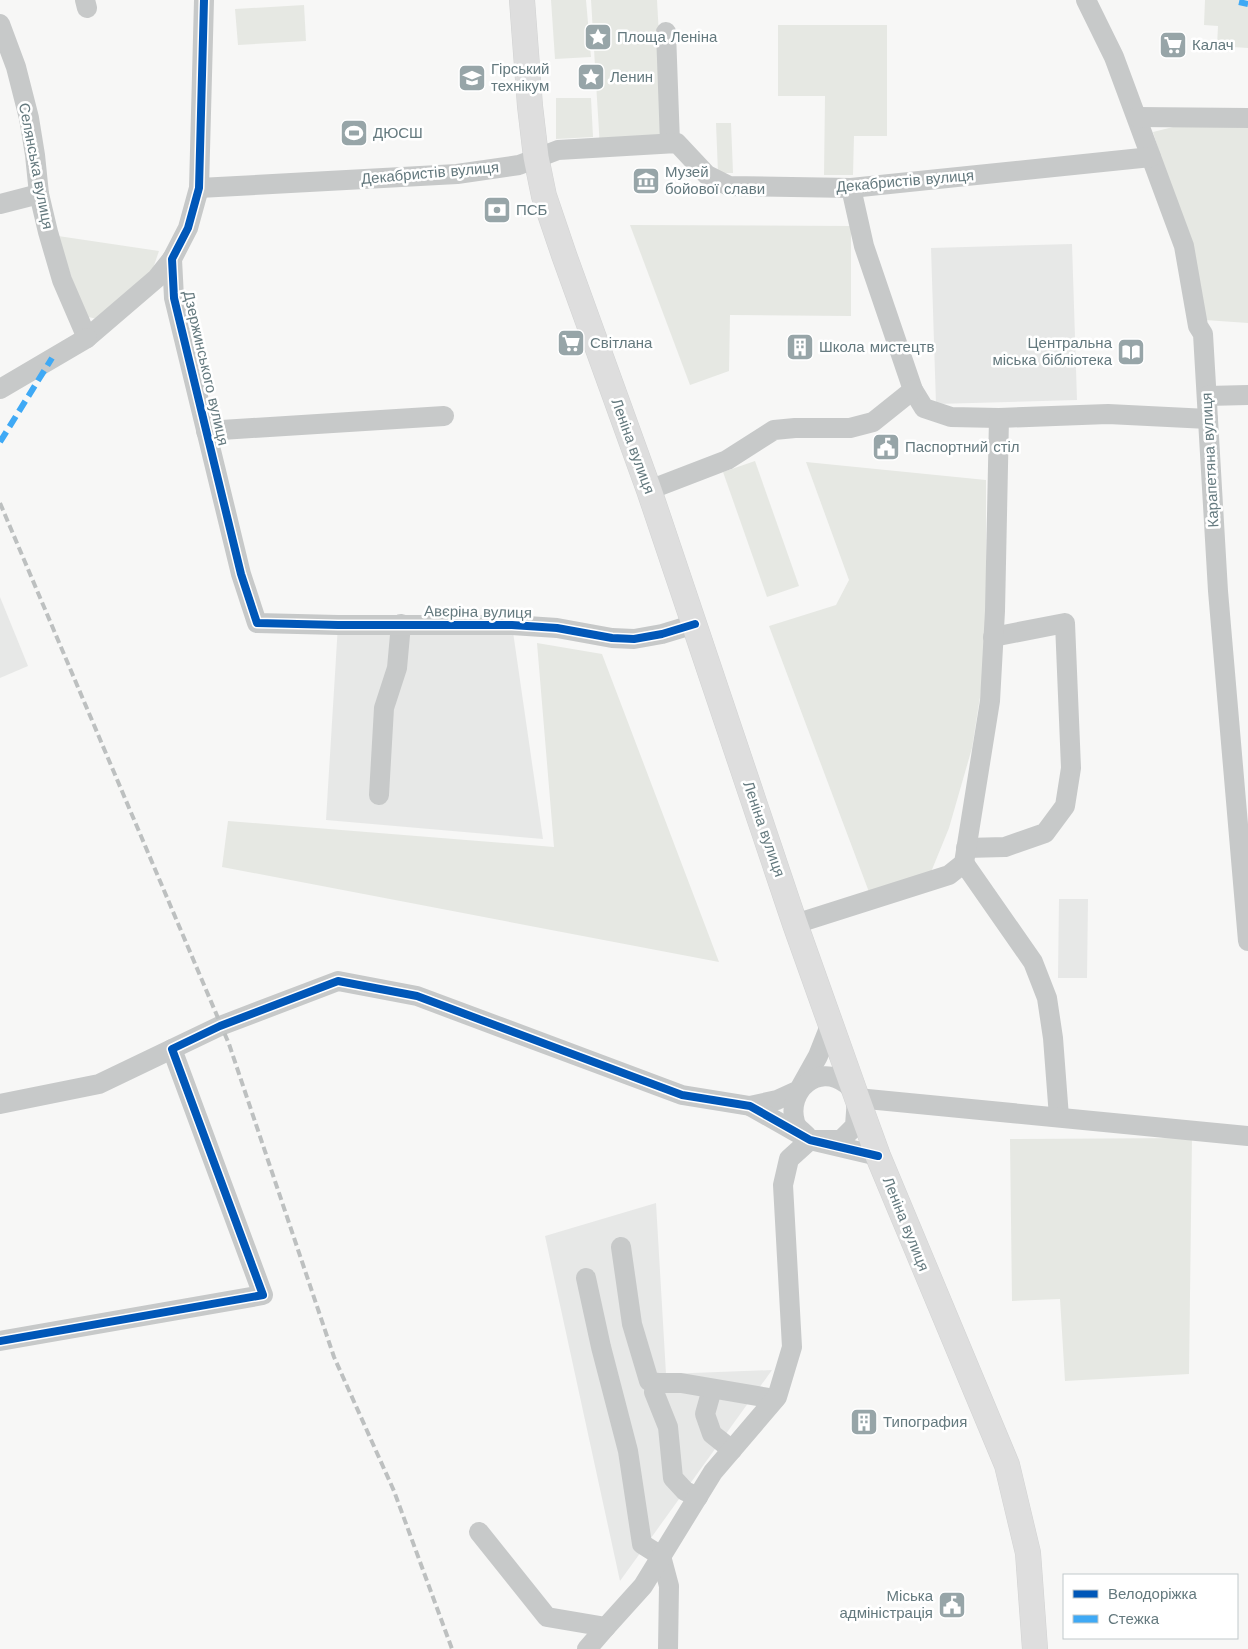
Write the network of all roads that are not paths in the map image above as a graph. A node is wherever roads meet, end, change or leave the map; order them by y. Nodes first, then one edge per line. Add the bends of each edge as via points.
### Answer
1 (204, 0) edge
2 (522, 0) edge
3 (1086, 0) edge
4 (0, 24) edge
5 (666, 32) dead end
6 (1137, 117) junction
7 (1248, 118) edge
8 (670, 144) junction
9 (1151, 157) junction
10 (536, 158) junction
11 (199, 188) junction
12 (851, 188) junction
13 (40, 194) junction
14 (0, 204) edge
15 (172, 259) junction
16 (87, 338) junction
17 (0, 389) edge
18 (914, 390) junction
19 (1248, 395) edge
20 (1207, 396) junction
21 (444, 416) dead end
22 (999, 418) junction
23 (1208, 419) junction
24 (206, 431) junction
25 (649, 490) junction
26 (257, 622) joint
27 (401, 624) junction
28 (695, 624) junction
29 (993, 637) junction
30 (379, 795) dead end
31 (1244, 840) edge
32 (965, 856) junction
33 (796, 924) junction
34 (1248, 941) edge
35 (831, 1023) junction
36 (172, 1049) junction
37 (799, 1090) junction
38 (857, 1098) junction
39 (0, 1104) edge
40 (750, 1106) junction
41 (1059, 1117) junction
42 (1248, 1136) edge
43 (810, 1140) junction
44 (878, 1156) junction
45 (621, 1247) dead end
46 (586, 1278) dead end
47 (0, 1341) edge
48 (658, 1383) junction
49 (712, 1389) junction
50 (775, 1399) junction
51 (732, 1450) junction
52 (698, 1497) junction
53 (479, 1532) dead end
54 (661, 1556) junction
55 (606, 1627) junction
56 (587, 1649) edge
57 (668, 1649) edge
58 (1035, 1649) edge

1 - 11 street
2 - 10 main road, Леніна вулиця
3 - 6 street, Карапетяна вулиця via 1114,57
4 - 13 street, Селянська вулиця via 16,67 29,118
5 - 8 street
6 - 7 street
6 - 9 street, Карапетяна вулиця
8 - 10 street, Декабристів вулиця via 558,150
8 - 12 street, Декабристів вулиця via 677,143 707,175 729,186
9 - 12 street, Декабристів вулиця
9 - 20 street, Карапетяна вулиця via 1184,246 1198,326 1203,334
10 - 11 street, Декабристів вулиця via 519,165 456,174
10 - 25 main road, Леніна вулиця via 544,196 564,255
11 - 15 street via 188,228
12 - 18 street via 864,246
13 - 14 street
13 - 16 street, Селянська вулиця via 62,280
15 - 16 street via 157,278
15 - 24 street, Дзержинського вулиця via 174,298
16 - 17 street
18 - 22 street via 924,408 950,417
18 - 25 street via 873,422 850,428 774,430 728,460
19 - 20 street
20 - 23 street, Карапетяна вулиця
21 - 24 street
22 - 23 street via 1108,414
22 - 29 street
23 - 31 street, Карапетяна вулиця via 1218,591
24 - 26 street, Дзержинського вулиця via 240,574
25 - 28 main road, Леніна вулиця
26 - 27 street, Авєріна вулиця
27 - 28 street, Авєріна вулиця via 512,625 634,639
27 - 30 street via 397,668 384,708
28 - 33 main road, Леніна вулиця
29 - 32 street via 990,701
29 - 32 street via 1064,623 1071,768 1065,806 1045,833
31 - 34 street, Карапетяна вулиця
32 - 33 street via 949,874
32 - 41 street via 1032,962 1047,998
33 - 35 main road, Леніна вулиця
35 - 37 street
35 - 38 main road, Леніна вулиця
36 - 39 street via 99,1084
36 - 40 street via 220,1026 338,981 417,996 682,1095
36 - 47 street via 263,1296
37 - 38 street via 813,1079 829,1076 846,1083
37 - 40 street via 777,1100
37 - 43 street via 792,1105 795,1124
38 - 41 street
38 - 43 street via 855,1126 841,1140
38 - 44 main road, Леніна вулиця
40 - 43 street
41 - 42 street
43 - 44 street
43 - 50 street via 789,1159 783,1185 792,1347
44 - 58 main road, Леніна вулиця via 1007,1465 1028,1553
45 - 48 street via 632,1324 649,1381
46 - 54 street via 628,1450 642,1544
48 - 49 street via 681,1382
48 - 52 street via 654,1392 668,1427 673,1478 685,1491
49 - 50 street
49 - 51 street via 705,1414 712,1434
50 - 51 street
51 - 52 street
52 - 54 street
53 - 55 street via 547,1618
54 - 55 street via 643,1586
54 - 57 street via 669,1586
55 - 56 street

